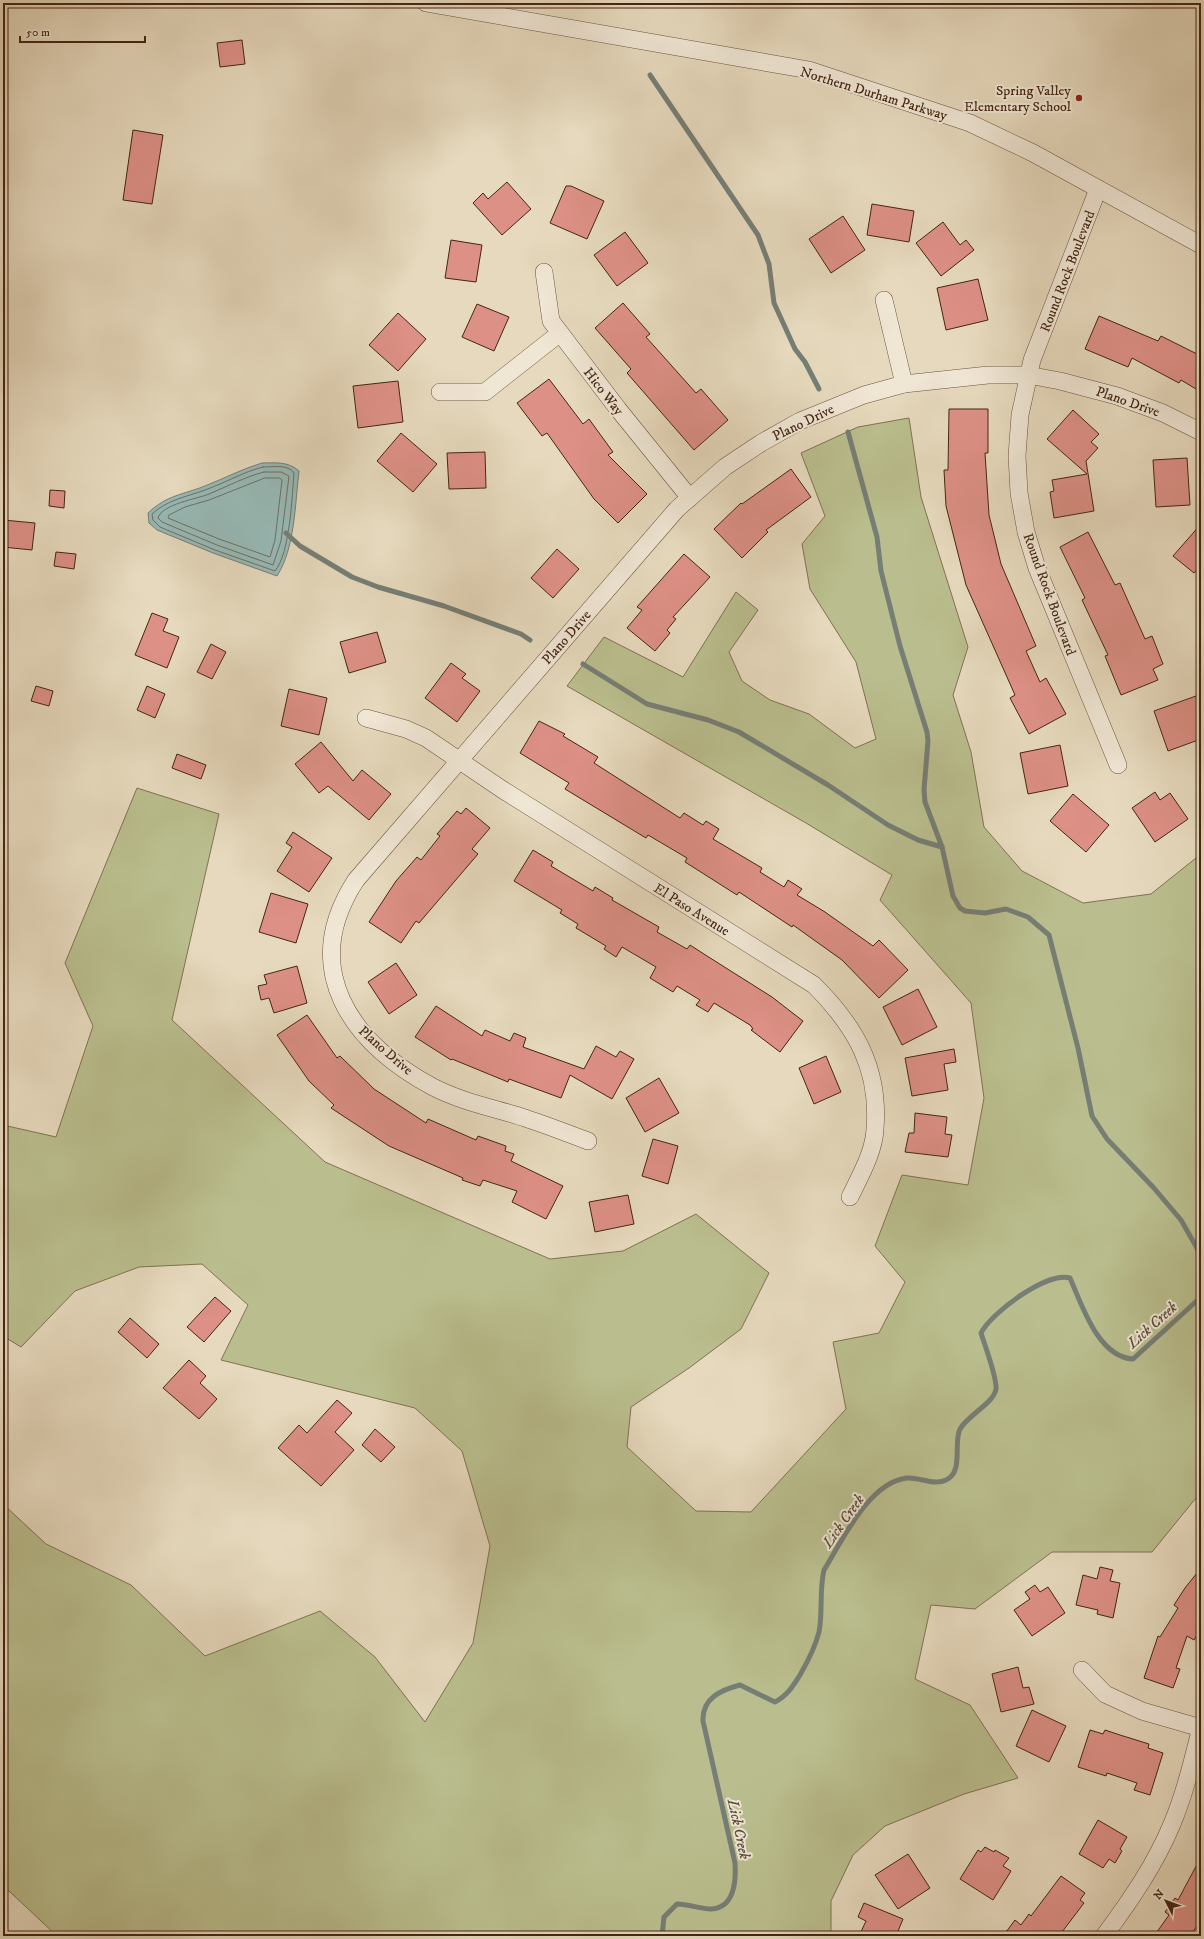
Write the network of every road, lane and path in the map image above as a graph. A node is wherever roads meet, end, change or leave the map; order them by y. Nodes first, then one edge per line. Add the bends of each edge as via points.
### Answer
1 (426, 3) edge
2 (1098, 190) junction
3 (1201, 245) edge
4 (544, 272) dead end
5 (884, 300) dead end
6 (560, 333) junction
7 (1028, 375) junction
8 (904, 384) junction
9 (440, 392) dead end
10 (1201, 432) edge
11 (690, 498) junction
12 (366, 718) dead end
13 (459, 760) junction
14 (1118, 765) dead end
15 (588, 1141) dead end
16 (850, 1197) dead end
17 (1082, 1670) dead end
18 (1201, 1728) edge
19 (1104, 1936) edge

1 - 2 street, Northern Durham Parkway via 809,70 970,123
2 - 3 street, Northern Durham Parkway
2 - 7 street, Round Rock Boulevard
4 - 6 street, Hico Way via 551,321
5 - 8 street
6 - 9 street via 485,392
6 - 11 street, Hico Way
7 - 8 street, Plano Drive via 988,375
7 - 10 street, Plano Drive via 1117,396 1163,412
7 - 14 street, Round Rock Boulevard via 1020,416 1017,456 1019,493 1026,532 1037,568
8 - 11 street, Plano Drive via 864,395 800,421 760,443 725,467
11 - 13 street, Plano Drive via 677,509
12 - 13 street, El Paso Avenue via 406,729 426,738
13 - 15 street, Plano Drive via 346,895 336,918 331,946 336,985 341,1001 352,1019 370,1039 409,1072 434,1087 464,1100 525,1118
13 - 16 street, El Paso Avenue via 793,970 814,985 834,1005 862,1047 870,1071 875,1102 876,1130 866,1164
17 - 18 street via 1105,1694 1142,1711
18 - 19 street via 1173,1823 1139,1888

